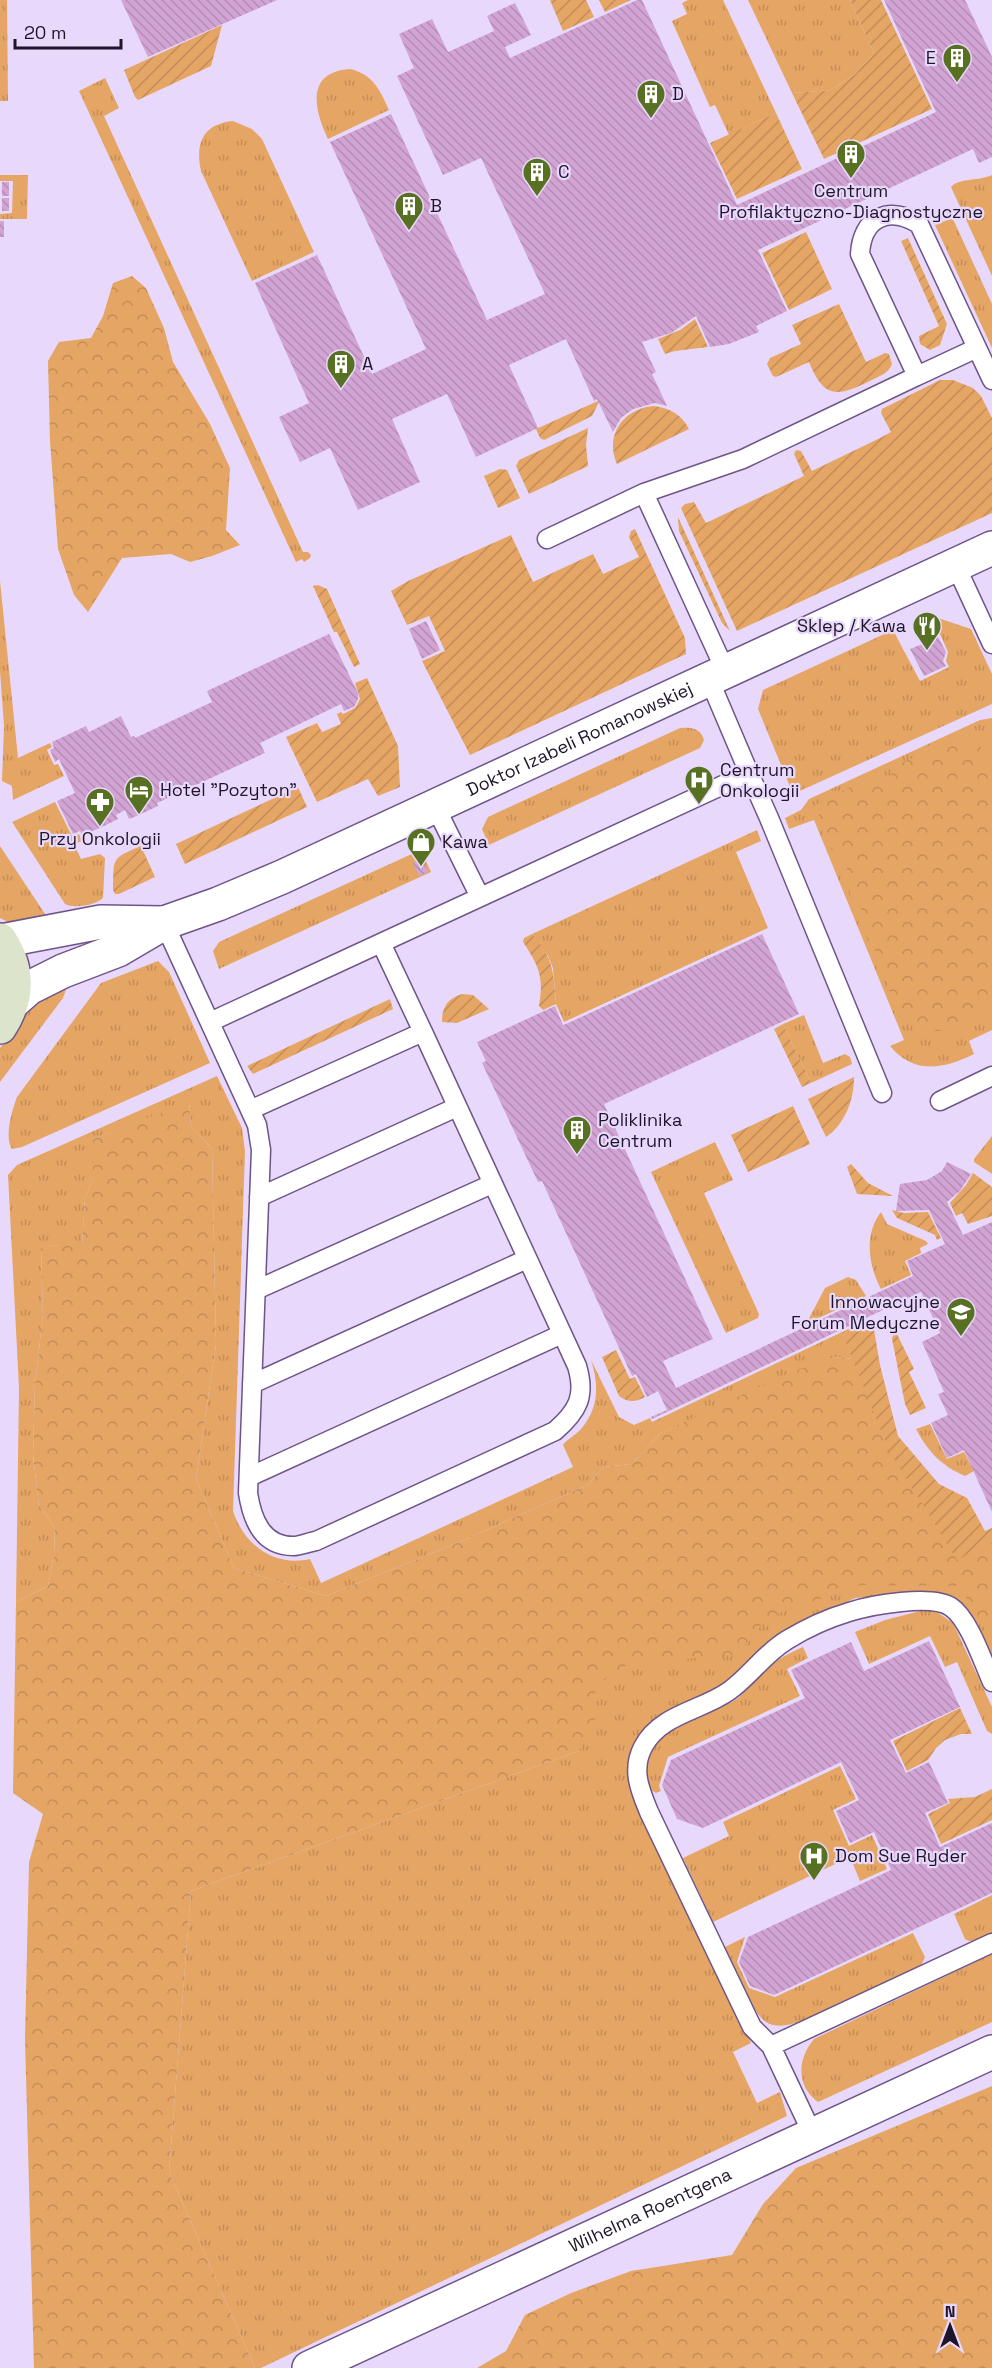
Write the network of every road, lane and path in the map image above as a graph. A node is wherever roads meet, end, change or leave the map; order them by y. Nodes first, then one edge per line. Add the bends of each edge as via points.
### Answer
1 (977, 348) junction
2 (917, 376) junction
3 (992, 380) edge
4 (644, 493) junction
5 (548, 539) dead end
6 (992, 548) edge
7 (955, 564) junction
8 (992, 644) edge
9 (718, 675) junction
10 (749, 773) junction
11 (435, 806) junction
12 (480, 897) junction
13 (164, 923) junction
14 (1, 940) edge
15 (381, 943) junction
16 (7, 1014) edge
17 (210, 1022) junction
18 (423, 1032) junction
19 (992, 1076) edge
20 (882, 1094) dead end
21 (940, 1101) dead end
22 (457, 1107) junction
23 (250, 1110) junction
24 (492, 1184) junction
25 (259, 1197) junction
26 (527, 1259) junction
27 (256, 1290) junction
28 (562, 1334) junction
29 (252, 1384) junction
30 (249, 1477) junction
31 (992, 1682) edge
32 (992, 1943) edge
33 (771, 2046) junction
34 (992, 2052) edge
35 (813, 2135) junction
36 (309, 2368) edge

1 - 2 lane
1 - 2 lane via 919,224 894,214 878,218 866,228 860,254
1 - 3 lane
2 - 4 lane via 743,459
4 - 5 lane
4 - 9 lane
6 - 7 street, Doktor Izabeli Romanowskiej
7 - 8 lane
7 - 9 street, Doktor Izabeli Romanowskiej
9 - 10 lane
9 - 11 street, Doktor Izabeli Romanowskiej
10 - 12 lane
10 - 20 lane
11 - 12 lane
11 - 13 street, Doktor Izabeli Romanowskiej via 229,900
12 - 15 lane
13 - 14 street, Doktor Izabeli Romanowskiej via 101,922
13 - 16 street, Doktor Izabeli Romanowskiej via 118,950 29,988
13 - 17 lane
14 - 16 street via 13,965 15,991
15 - 17 lane
15 - 18 lane
17 - 23 lane
18 - 22 lane
18 - 23 lane
19 - 21 lane
22 - 24 lane
22 - 25 lane
23 - 25 lane via 261,1150
24 - 26 lane
24 - 27 lane
25 - 27 lane
26 - 28 lane
26 - 29 lane
27 - 29 lane
28 - 30 lane
28 - 30 lane via 582,1383 580,1399 571,1417 555,1431 316,1541 293,1546 275,1543 260,1531 251,1514
29 - 30 lane
31 - 33 lane via 962,1617 952,1607 927,1600 850,1611 788,1640 766,1655 729,1691 656,1728 644,1744 636,1773 649,1812 752,2027
32 - 33 lane
33 - 35 lane
34 - 35 street, Wilhelma Roentgena
35 - 36 street, Wilhelma Roentgena

